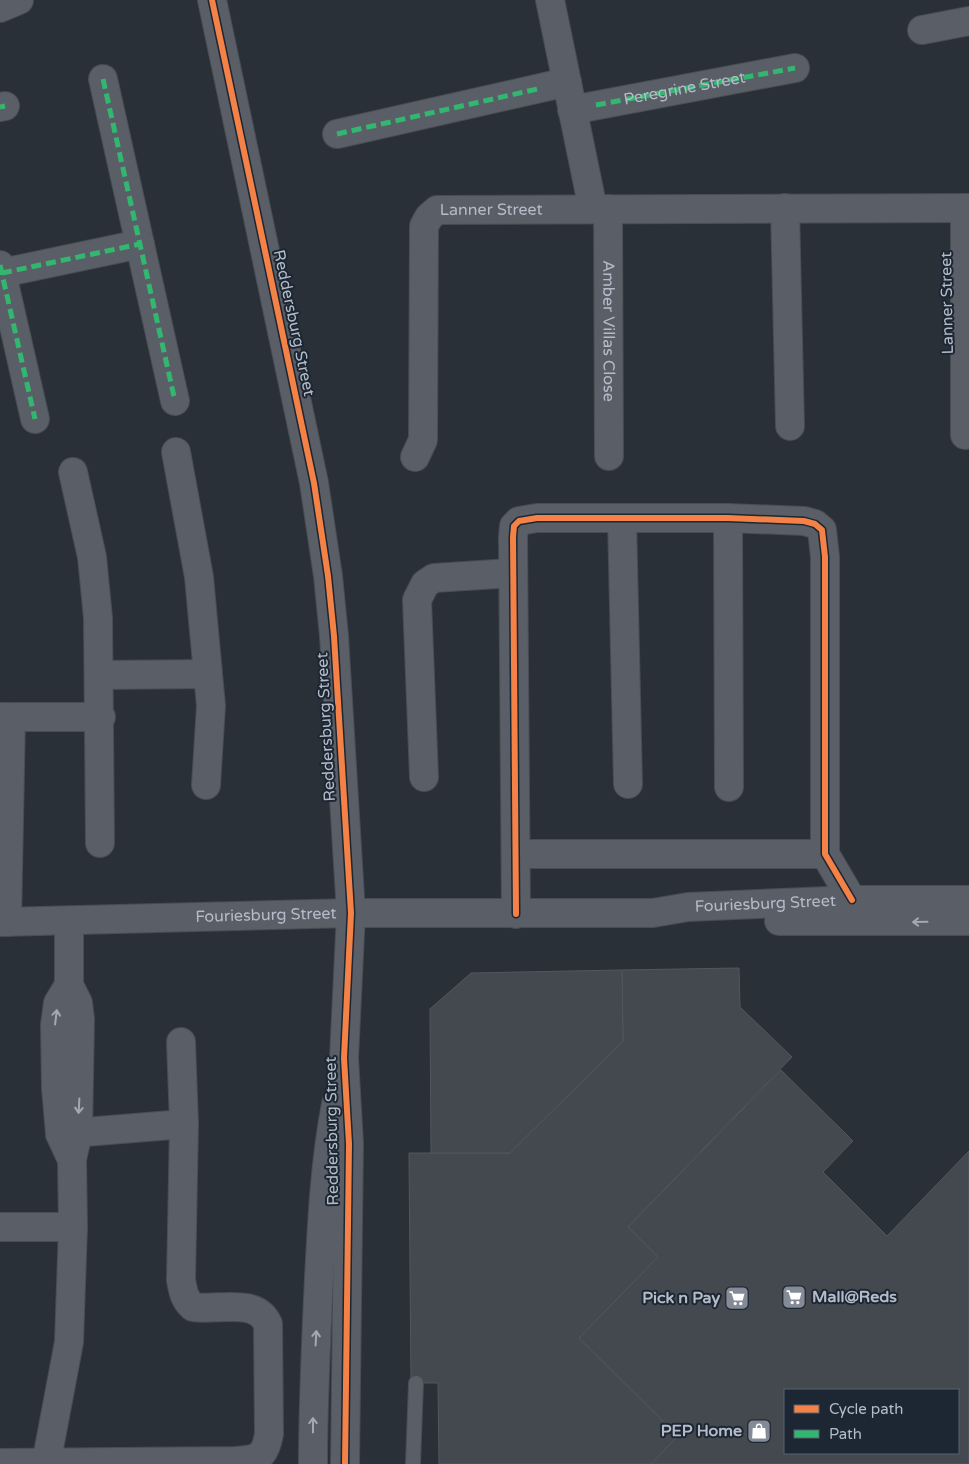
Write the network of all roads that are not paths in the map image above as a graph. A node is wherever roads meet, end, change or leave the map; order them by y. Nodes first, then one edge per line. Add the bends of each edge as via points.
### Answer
1 (19, 0) edge
2 (212, 0) edge
3 (550, 0) edge
4 (0, 8) edge
5 (969, 21) edge
6 (922, 30) dead end
7 (795, 68) dead end
8 (103, 79) dead end
9 (567, 82) junction
10 (572, 110) junction
11 (336, 134) dead end
12 (777, 208) junction
13 (960, 208) edge
14 (601, 209) junction
15 (140, 244) junction
16 (1, 269) edge
17 (948, 399) dead end
18 (175, 401) dead end
19 (35, 420) dead end
20 (781, 424) dead end
21 (965, 435) dead end
22 (176, 452) dead end
23 (609, 456) dead end
24 (415, 457) dead end
25 (73, 472) dead end
26 (728, 518) junction
27 (622, 519) junction
28 (512, 573) junction
29 (208, 674) junction
30 (99, 675) junction
31 (5, 717) edge
32 (101, 717) junction
33 (424, 777) dead end
34 (628, 784) dead end
35 (206, 785) dead end
36 (730, 787) dead end
37 (100, 843) dead end
38 (516, 854) junction
39 (825, 854) junction
40 (852, 900) junction
41 (969, 900) edge
42 (351, 913) junction
43 (516, 914) junction
44 (653, 914) junction
45 (69, 921) junction
46 (969, 921) edge
47 (4, 922) edge
48 (181, 1042) dead end
49 (344, 1058) junction
50 (184, 1124) junction
51 (69, 1134) junction
52 (0, 1227) edge
53 (73, 1228) junction
54 (416, 1383) dead end
55 (0, 1463) edge
56 (46, 1463) edge
57 (312, 1464) edge
58 (345, 1464) edge
59 (412, 1464) edge

1 - 4 street
2 - 42 street, Reddersburg Street via 314,483 334,636
3 - 9 street
5 - 6 street
7 - 10 street, Peregrine Street
8 - 15 street
9 - 10 street
9 - 11 street
10 - 14 street
12 - 13 street, Lanner Street
12 - 14 street, Lanner Street
12 - 20 street
13 - 17 street, Lanner Street
13 - 21 street, Lanner Street
14 - 23 street, Amber Villas Close
14 - 24 street, Lanner Street via 437,210 429,217 424,226 422,440
15 - 16 street
15 - 18 street
16 - 19 street
22 - 29 street via 199,577
25 - 30 street via 95,586
26 - 27 street
26 - 36 street
26 - 39 street via 804,521 815,524 823,534
27 - 28 street via 537,518 519,521 513,530
27 - 34 street
28 - 33 street via 434,578 424,584 417,600
28 - 38 street
29 - 30 street
29 - 35 street via 211,730
30 - 32 street
31 - 32 street
31 - 47 street
32 - 37 street
38 - 39 street
38 - 43 street
39 - 40 street
40 - 41 street, Fouriesburg Street
40 - 44 street, Fouriesburg Street via 688,907
42 - 43 street, Fouriesburg Street
42 - 45 street, Fouriesburg Street
42 - 49 street, Reddersburg Street
43 - 44 street, Fouriesburg Street
46 -> 44 street, Fouriesburg Street via 687,919
45 - 47 street, Fouriesburg Street
45 - 51 street via 69,985 78,1003 68,1053
48 - 50 street
57 -> 49 street, Reddersburg Street via 313,1387 328,1152
49 - 58 street, Reddersburg Street via 349,1144
50 - 51 street
50 - 56 street via 183,1292 193,1307 249,1308 265,1317 268,1324 267,1447 261,1456 252,1460
51 - 53 street
52 - 53 street
53 - 56 street via 69,1342
54 - 59 lane
55 - 56 street

